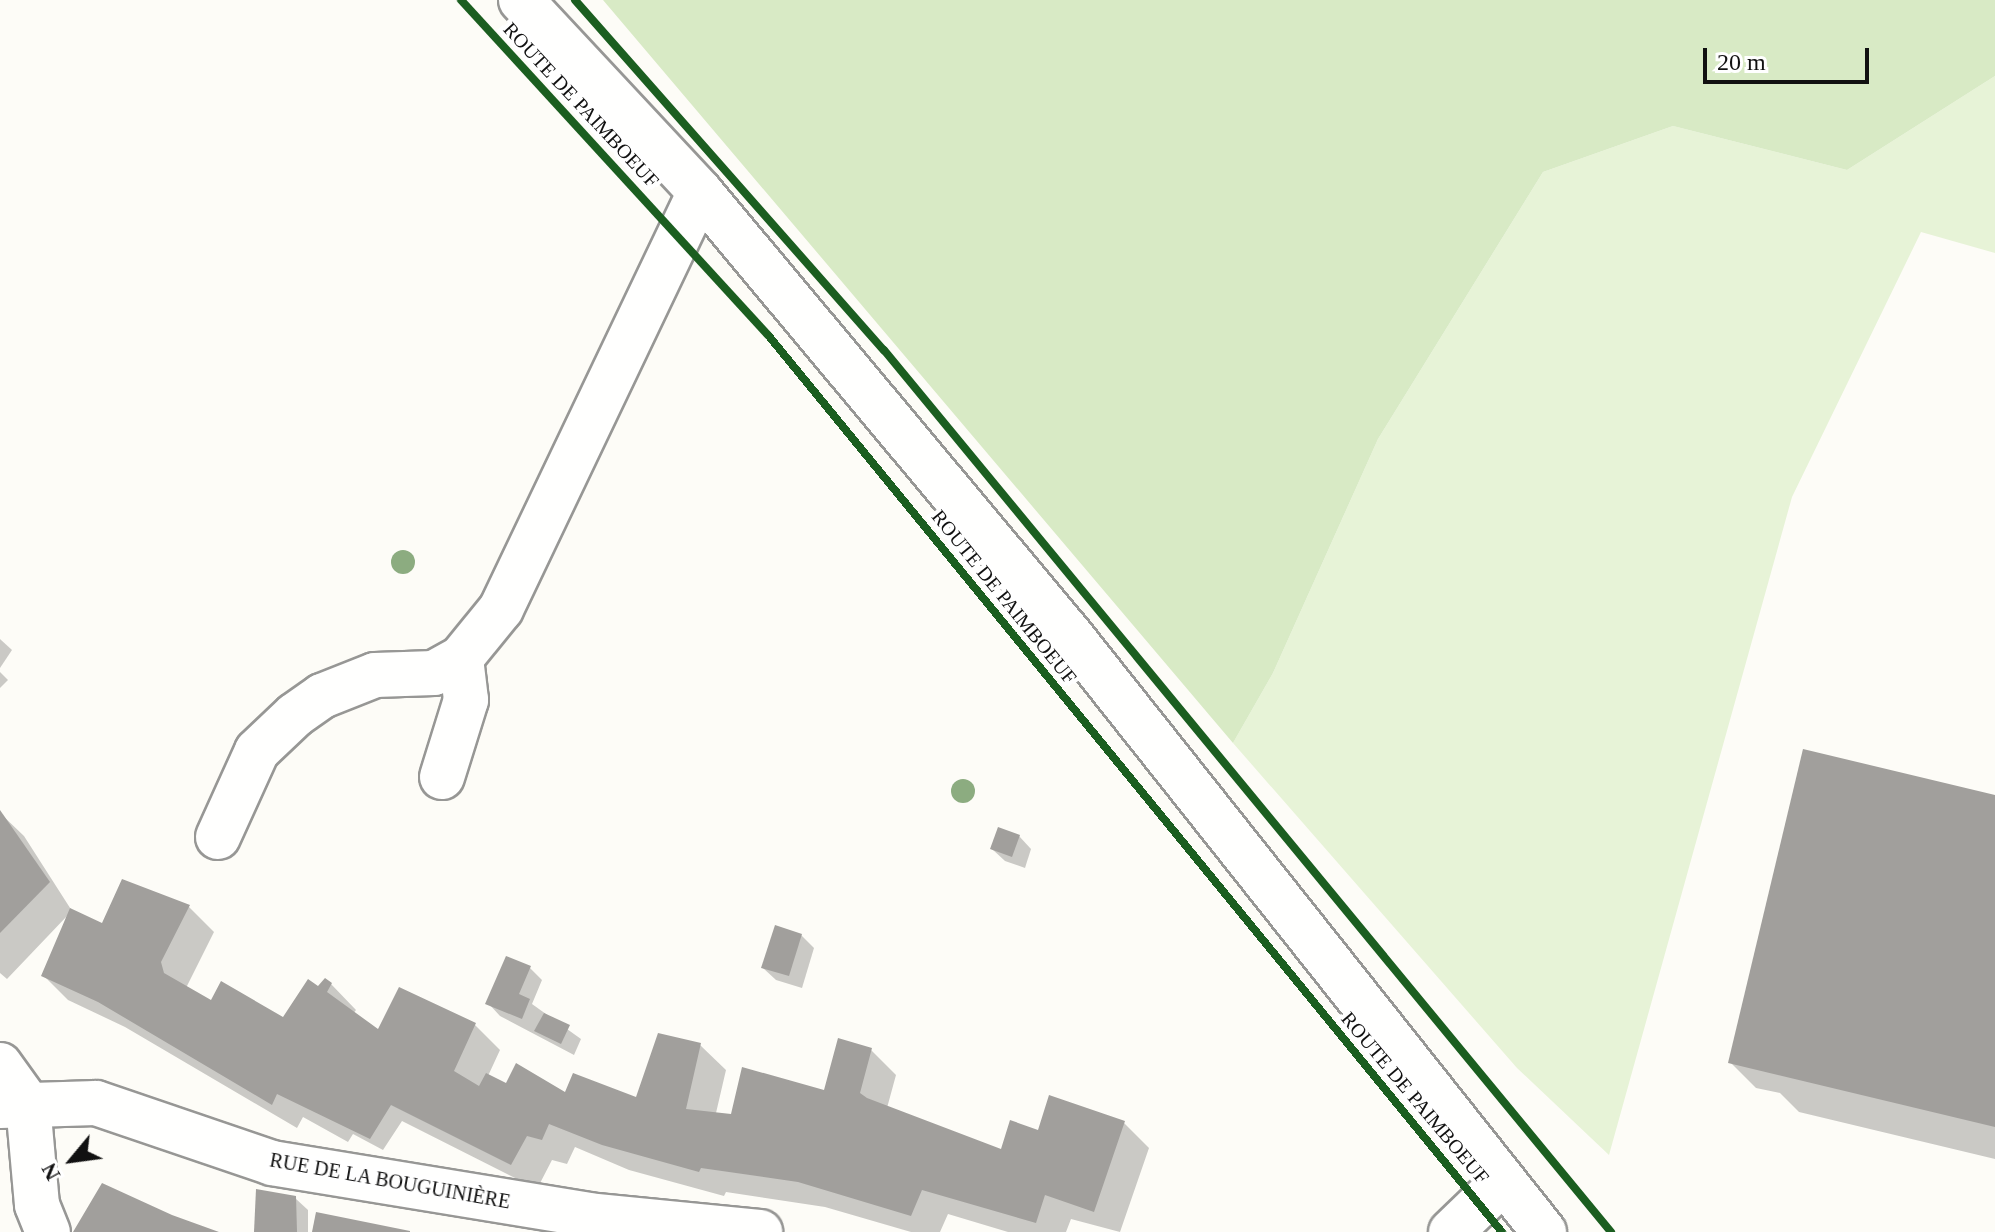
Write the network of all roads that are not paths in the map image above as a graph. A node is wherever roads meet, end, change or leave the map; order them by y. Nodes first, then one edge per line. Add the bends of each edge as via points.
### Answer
1 (521, 0) edge
2 (700, 192) junction
3 (461, 658) junction
4 (442, 777) dead end
5 (218, 837) dead end
6 (0, 1065) edge
7 (14, 1105) edge
8 (1503, 1182) junction
9 (48, 1232) edge
10 (760, 1232) edge
11 (1451, 1232) edge
12 (1544, 1232) edge

1 - 2 street, ROUTE DE PAIMBOEUF
2 - 3 street via 501,609
2 - 8 street, ROUTE DE PAIMBOEUF via 1071,636
3 - 4 street via 466,700
3 - 5 street via 434,673 375,675 322,696 295,715 257,751
6 - 7 street
7 - 9 street
7 - 10 street, RUE DE LA BOUGUINIÈRE via 96,1103 288,1165 588,1215
8 - 11 street
8 - 12 street, ROUTE DE PAIMBOEUF

